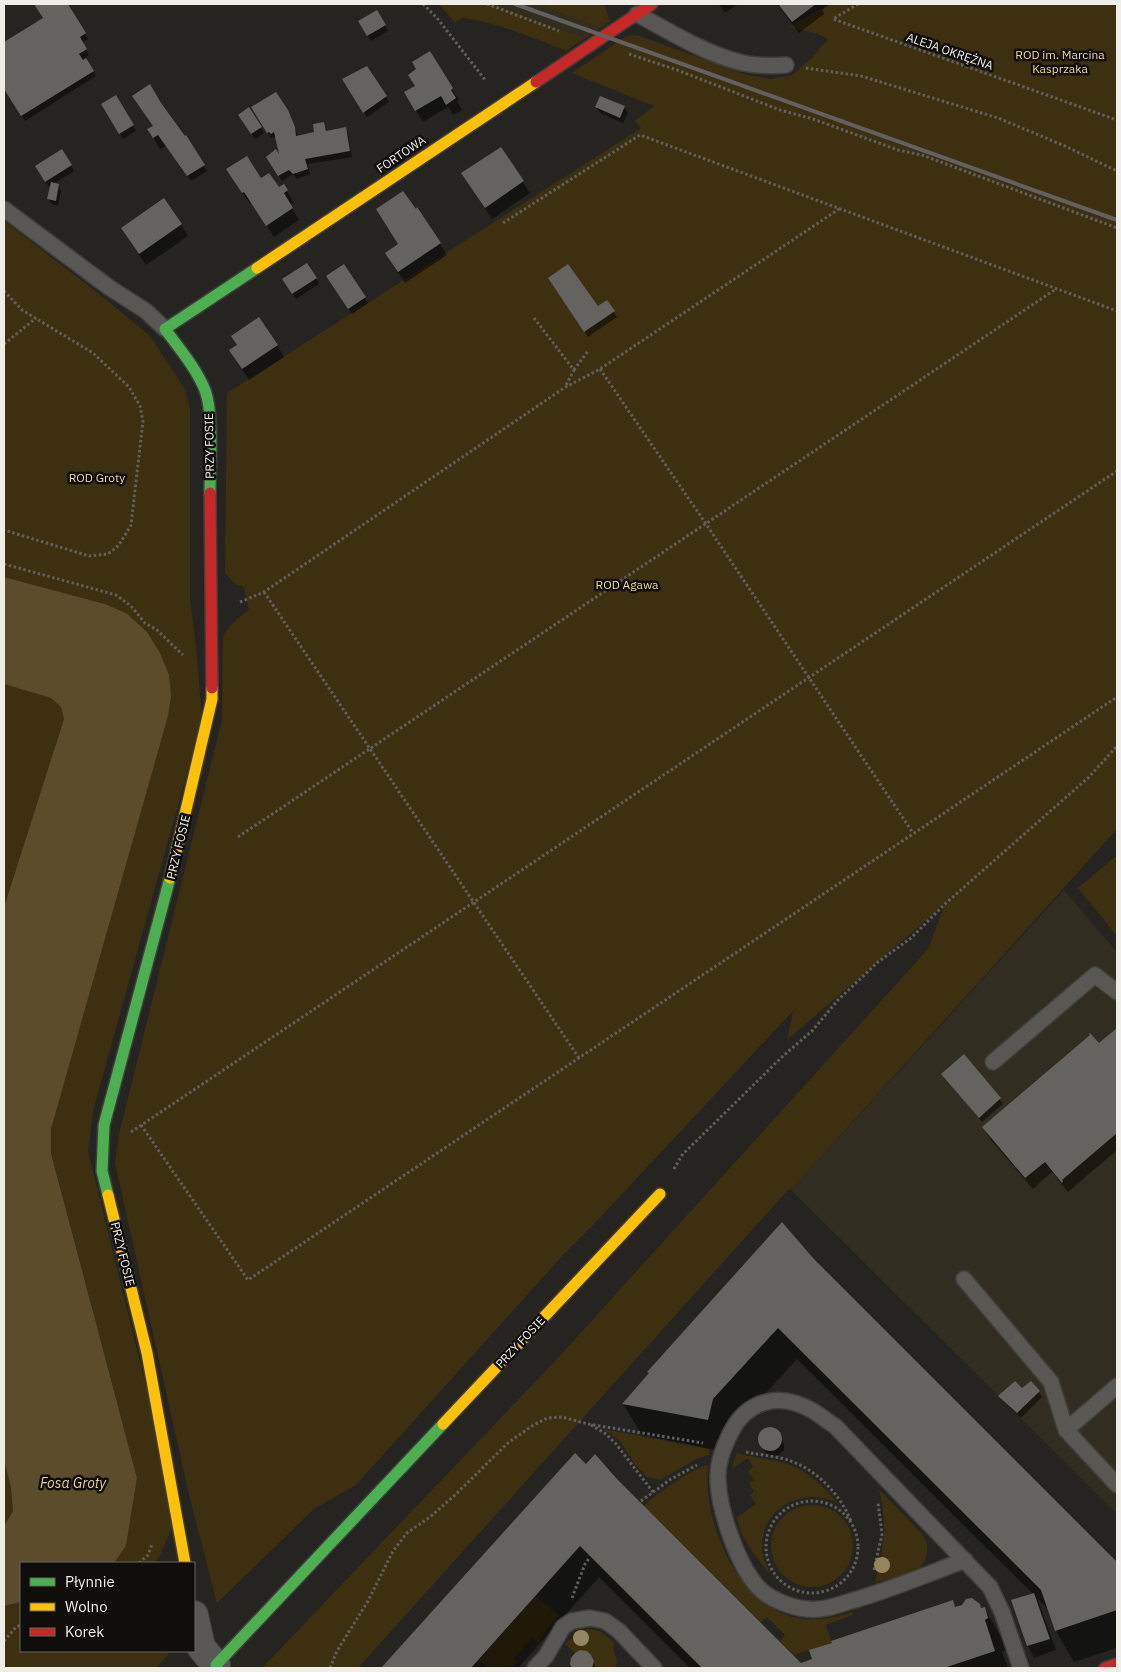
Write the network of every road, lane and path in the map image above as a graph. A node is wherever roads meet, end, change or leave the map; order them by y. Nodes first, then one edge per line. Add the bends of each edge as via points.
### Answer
1 (423, 4) edge
2 (487, 4) edge
3 (652, 4) edge
4 (858, 4) edge
5 (637, 14) junction
6 (593, 44) junction
7 (786, 65) joint
8 (502, 103) junction
9 (1117, 120) edge
10 (1117, 171) edge
11 (838, 208) junction
12 (4, 209) edge
13 (503, 223) dead end
14 (1117, 228) edge
15 (1056, 289) junction
16 (4, 290) edge
17 (1117, 311) edge
18 (36, 318) junction
19 (534, 318) dead end
20 (165, 329) junction
21 (4, 344) edge
22 (588, 351) dead end
23 (600, 369) junction
24 (574, 370) junction
25 (564, 388) junction
26 (1117, 471) edge
27 (706, 524) junction
28 (4, 530) edge
29 (4, 564) edge
30 (264, 592) junction
31 (247, 599) dead end
32 (212, 660) junction
33 (809, 679) junction
34 (1117, 697) edge
35 (1117, 746) edge
36 (370, 748) junction
37 (913, 833) junction
38 (238, 837) dead end
39 (475, 902) junction
40 (1117, 992) edge
41 (579, 1058) junction
42 (993, 1062) dead end
43 (141, 1125) junction
44 (126, 1133) dead end
45 (660, 1194) joint
46 (964, 1279) dead end
47 (1117, 1386) edge
48 (579, 1421) dead end
49 (588, 1424) dead end
50 (1066, 1430) junction
51 (719, 1459) junction
52 (872, 1465) junction
53 (1117, 1485) edge
54 (653, 1492) junction
55 (641, 1501) dead end
56 (590, 1557) dead end
57 (965, 1560) junction
58 (184, 1562) edge
59 (774, 1574) joint
60 (870, 1596) junction
61 (572, 1621) junction
62 (195, 1622) edge
63 (20, 1625) edge
64 (4, 1641) edge
65 (1117, 1664) edge
66 (215, 1667) edge
67 (330, 1668) edge
68 (535, 1668) edge
69 (654, 1668) edge
70 (1021, 1668) edge
71 (1105, 1668) edge

1 - 8 path via 467,54
2 - 6 path
3 - 5 street, FORTOWA
4 - 9 path, ALEJA OKRĘŻNA via 833,19
5 - 6 street, FORTOWA
5 - 7 lane via 698,47 743,63
6 - 8 street, FORTOWA
6 - 14 path via 677,70 780,110 898,150 922,155
7 - 10 path via 861,76 998,118
8 - 20 street, FORTOWA
11 - 13 path via 640,135
11 - 15 path
11 - 23 path
12 - 20 lane, PRZY FOSIE via 146,311
15 - 17 path
15 - 27 path
16 - 18 path via 22,310
18 - 21 path
18 - 28 path via 92,353 129,387 140,406 143,421 131,526 119,545 108,554 88,556
19 - 24 path
20 - 32 street, PRZY FOSIE via 194,369 205,391 209,412
22 - 24 path
23 - 25 path
23 - 27 path
24 - 25 path
25 - 30 path
26 - 33 path
27 - 33 path
27 - 36 path
29 - 32 path via 116,595 188,660
30 - 31 path
30 - 36 path
32 - 58 street, PRZY FOSIE via 212,699 178,849 104,1125 102,1171 147,1353
33 - 37 path
33 - 39 path
34 - 37 path
35 - 45 path via 1088,777 838,1000 812,1031 682,1155
36 - 38 path
36 - 39 path
37 - 41 path
39 - 41 path
39 - 43 path
40 - 42 lane via 1095,975
41 - 43 path via 248,1280
43 - 44 path
45 - 66 street, PRZY FOSIE
46 - 50 lane via 1051,1382
47 - 50 lane
48 - 67 path via 547,1418 532,1426 509,1442 442,1506 407,1533
49 - 54 path via 616,1444
50 - 53 lane
51 - 52 lane via 741,1417 759,1403 770,1401 812,1411 835,1426
51 - 54 path via 688,1469
51 - 60 lane via 721,1508 743,1564 757,1586 782,1603 808,1610
52 - 57 lane
52 - 60 path via 882,1534
54 - 55 path
56 - 61 path via 567,1610
57 - 60 lane
57 - 70 lane via 990,1587
59 - 59 path via 784,1584 811,1594 826,1592 839,1585 849,1575 858,1555 857,1534 851,1521 828,1503 799,1502 786,1509 776,1519 767,1539 768,1560
61 - 68 lane via 564,1627
61 - 69 lane via 590,1618 605,1621
62 - 66 street, PRZY FOSIE via 197,1636
63 - 64 path
65 - 71 street

